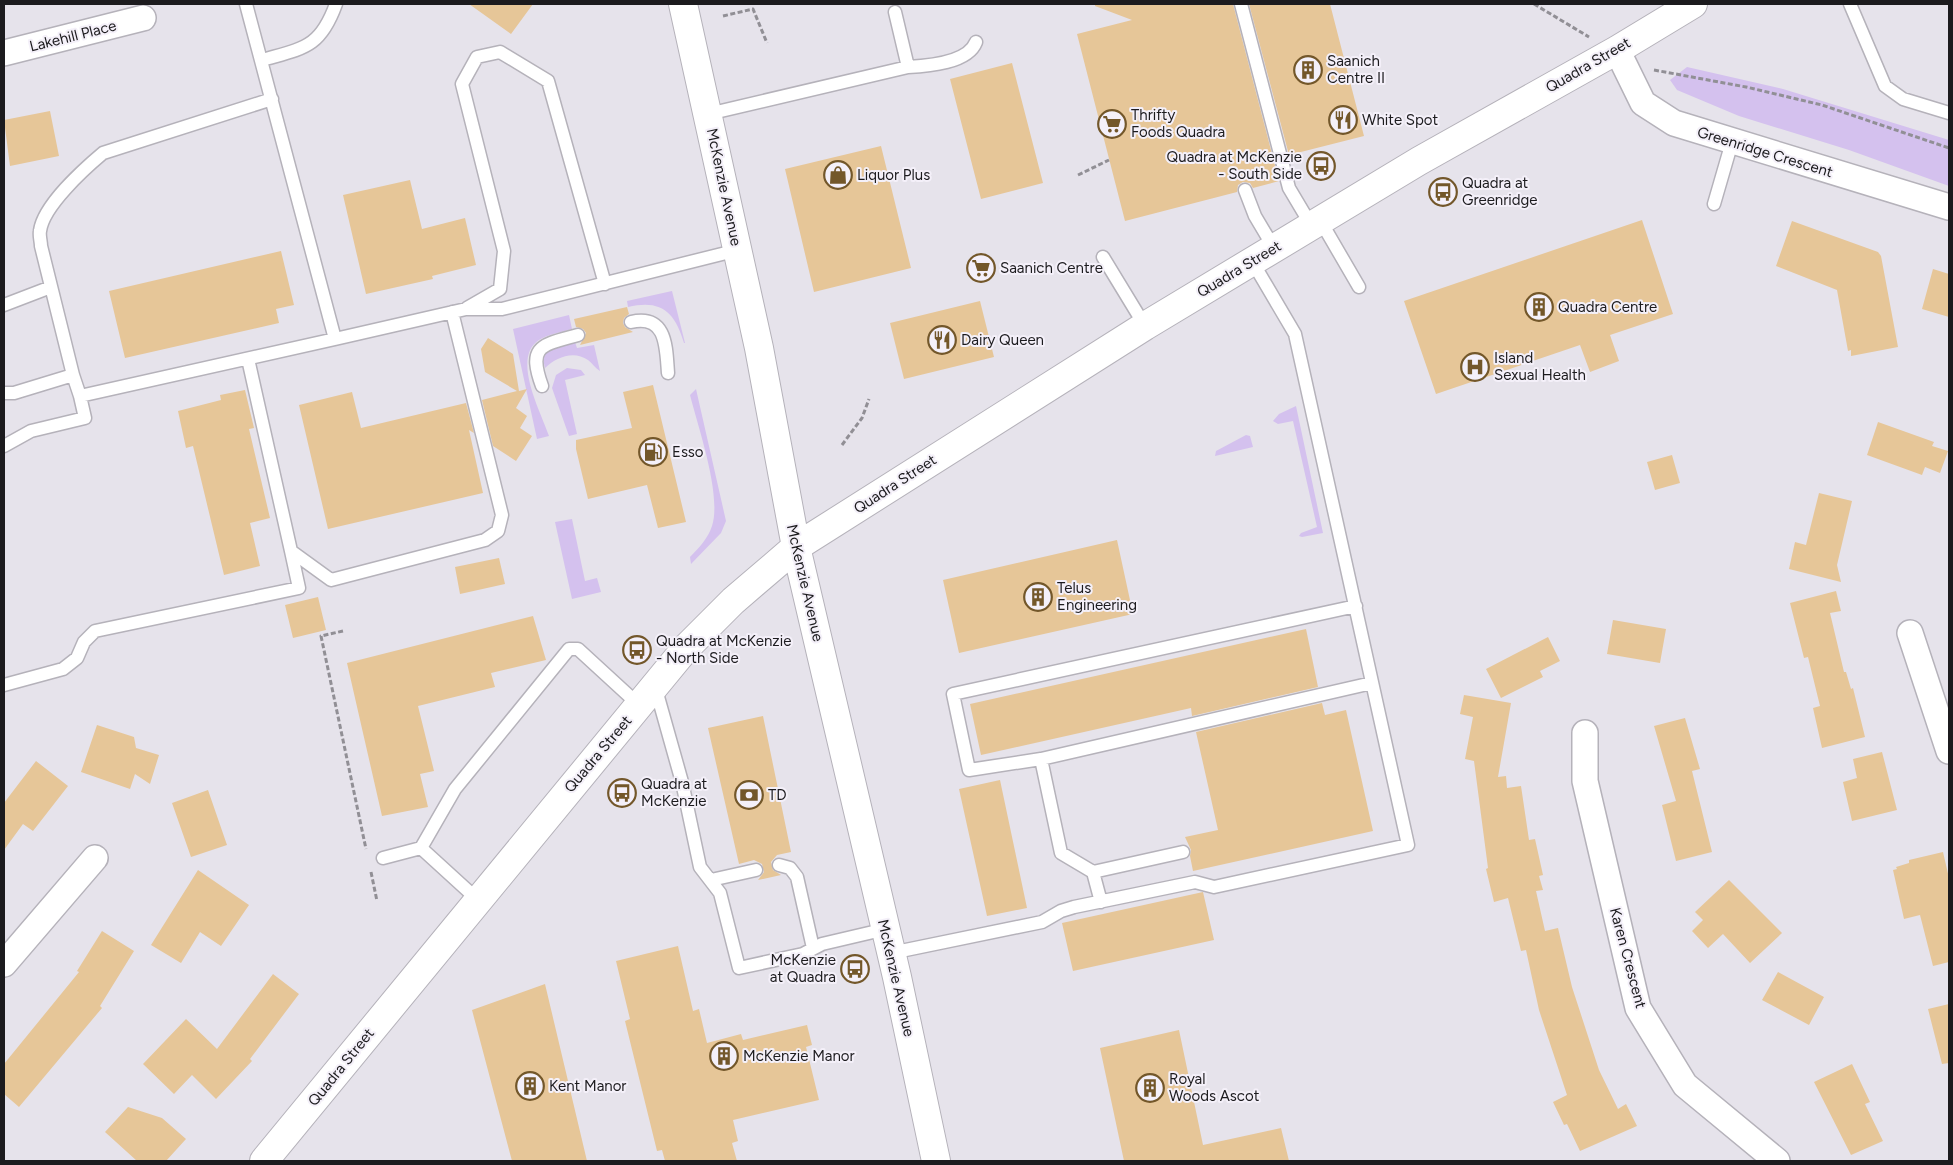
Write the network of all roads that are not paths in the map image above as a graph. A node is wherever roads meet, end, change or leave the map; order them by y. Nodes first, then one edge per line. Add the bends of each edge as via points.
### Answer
1 (246, 4) edge
2 (336, 4) edge
3 (683, 4) edge
4 (1241, 4) edge
5 (1693, 4) edge
6 (1850, 4) edge
7 (895, 12) dead end
8 (143, 18) dead end
9 (976, 42) dead end
10 (1617, 50) junction
11 (4, 53) edge
12 (262, 60) junction
13 (908, 67) junction
14 (272, 98) junction
15 (1949, 113) edge
16 (708, 114) junction
17 (1732, 142) junction
18 (1245, 190) dead end
19 (1714, 204) dead end
20 (1949, 207) edge
21 (1316, 222) junction
22 (738, 250) junction
23 (1263, 254) junction
24 (1103, 257) dead end
25 (606, 284) junction
26 (51, 287) junction
27 (1359, 287) dead end
28 (4, 305) edge
29 (466, 309) junction
30 (452, 312) junction
31 (631, 322) dead end
32 (1145, 326) junction
33 (578, 336) dead end
34 (335, 339) junction
35 (248, 359) junction
36 (668, 373) dead end
37 (73, 375) junction
38 (542, 386) dead end
39 (4, 393) edge
40 (80, 396) junction
41 (4, 446) edge
42 (796, 548) junction
43 (291, 551) junction
44 (1356, 606) junction
45 (1910, 633) dead end
46 (1372, 683) junction
47 (4, 685) edge
48 (647, 695) junction
49 (1585, 733) dead end
50 (1949, 750) edge
51 (1041, 759) junction
52 (421, 848) junction
53 (1183, 852) dead end
54 (95, 858) dead end
55 (383, 858) dead end
56 (779, 865) dead end
57 (756, 870) dead end
58 (1093, 872) junction
59 (711, 880) junction
60 (478, 900) junction
61 (1101, 902) junction
62 (888, 941) junction
63 (813, 948) junction
64 (4, 964) edge
65 (264, 1161) edge
66 (936, 1161) edge
67 (1777, 1161) edge

1 - 12 lane
2 - 12 lane via 328,25 316,40 305,48
3 - 16 main road, McKenzie Avenue
4 - 21 lane via 1289,188
5 - 10 main road, Quadra Street
6 - 15 lane via 1885,86 1903,99
7 - 13 lane
8 - 11 street, Lakehill Place
9 - 13 lane via 969,53 962,56 931,66
10 - 17 street, Greenridge Crescent via 1643,103 1674,123
10 - 21 main road, Quadra Street
12 - 14 lane
13 - 16 lane
14 - 26 lane via 102,153 52,206 40,230
14 - 34 lane
16 - 22 main road, McKenzie Avenue
17 - 19 lane
17 - 20 street, Greenridge Crescent
18 - 23 lane
21 - 23 main road, Quadra Street
21 - 27 lane
22 - 25 lane
22 - 42 main road, McKenzie Avenue
23 - 32 main road, Quadra Street
23 - 44 lane via 1295,334
24 - 32 lane
25 - 29 lane via 502,309
25 - 29 lane via 548,81 500,52 477,57 462,84 504,251 500,289
26 - 28 lane
26 - 37 lane
29 - 30 lane
30 - 34 lane
30 - 43 lane via 502,515 498,531 485,540 331,580
31 - 36 lane via 646,320 659,328 665,342
32 - 42 main road, Quadra Street
33 - 38 lane via 547,344 537,353 535,367
34 - 35 lane
35 - 40 lane
35 - 43 lane
37 - 39 lane via 14,393
37 - 40 lane
40 - 41 lane via 85,418 31,432
42 - 48 main road, Quadra Street via 712,621
42 - 62 main road, McKenzie Avenue
43 - 47 lane via 299,588 96,631 84,642 77,658 63,669
44 - 46 lane
44 - 51 lane via 953,694 968,770
45 - 50 street
46 - 51 lane
46 - 61 lane via 1408,844 1214,887 1195,882
48 - 52 lane via 578,649 569,649 455,789
48 - 59 lane via 682,782 700,867
48 - 60 main road, Quadra Street
49 - 67 street, Karen Crescent via 1585,781 1638,1008 1685,1085
51 - 58 lane via 1061,853
52 - 55 lane
52 - 60 lane
53 - 58 lane
54 - 64 street
56 - 63 lane via 790,868 797,877
57 - 59 lane
58 - 61 lane
59 - 63 lane via 720,893 739,968 803,954
60 - 65 main road, Quadra Street
61 - 62 lane via 1061,911 1042,922
62 - 63 lane via 822,944
62 - 66 main road, McKenzie Avenue

